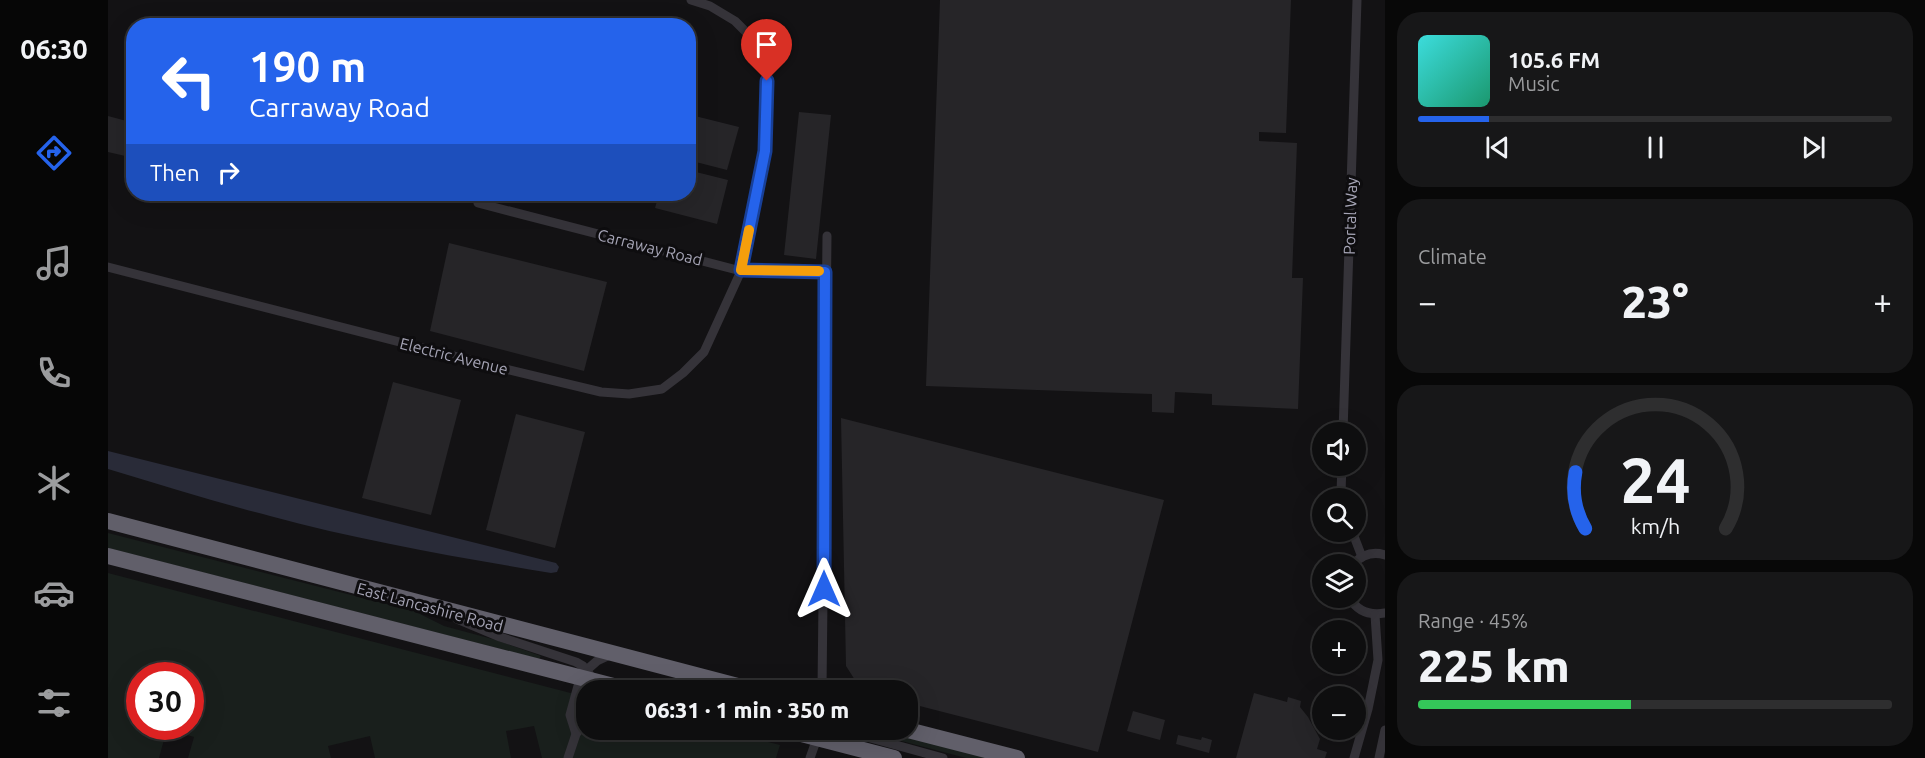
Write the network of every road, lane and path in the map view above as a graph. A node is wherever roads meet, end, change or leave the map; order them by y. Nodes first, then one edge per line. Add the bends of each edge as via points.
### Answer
1 (691, 0) edge
2 (1357, 0) edge
3 (478, 202) dead end
4 (827, 236) dead end
5 (108, 267) edge
6 (741, 270) junction
7 (825, 272) junction
8 (1343, 422) edge
9 (108, 521) edge
10 (1385, 555) edge
11 (108, 556) edge
12 (1366, 556) edge
13 (416, 603) junction
14 (1358, 608) edge
15 (1380, 614) edge
16 (615, 654) junction
17 (589, 679) edge
18 (715, 680) edge
19 (822, 680) edge
20 (576, 704) edge
21 (1385, 730) edge
22 (918, 733) edge
23 (576, 734) joint
24 (815, 740) edge
25 (839, 740) edge
26 (878, 740) edge
27 (568, 758) edge
28 (810, 758) edge
29 (894, 758) edge
30 (944, 758) edge
31 (1017, 758) edge
32 (1354, 758) edge
33 (1379, 758) edge

1 - 6 street, Electric Avenue via 735,21 754,40 766,66 765,151
2 - 8 street, Portal Way
3 - 6 street, Carraway Road
4 - 7 street
5 - 6 street, Electric Avenue via 497,368 601,392 629,394 663,389 704,352
6 - 7 street, Carraway Road
7 - 19 street
9 - 13 highway, East Lancashire Road
10 - 12 street
11 - 17 highway, East Lancashire Road
13 - 16 highway, East Lancashire Road
13 - 17 street via 500,637 570,659
14 - 15 street
15 - 32 street via 1378,660
16 - 17 street via 604,657
16 - 18 highway, East Lancashire Road
20 - 23 street via 570,715
21 - 33 street
22 - 31 highway
23 - 27 street
24 - 28 street
25 - 29 highway
26 - 30 street

